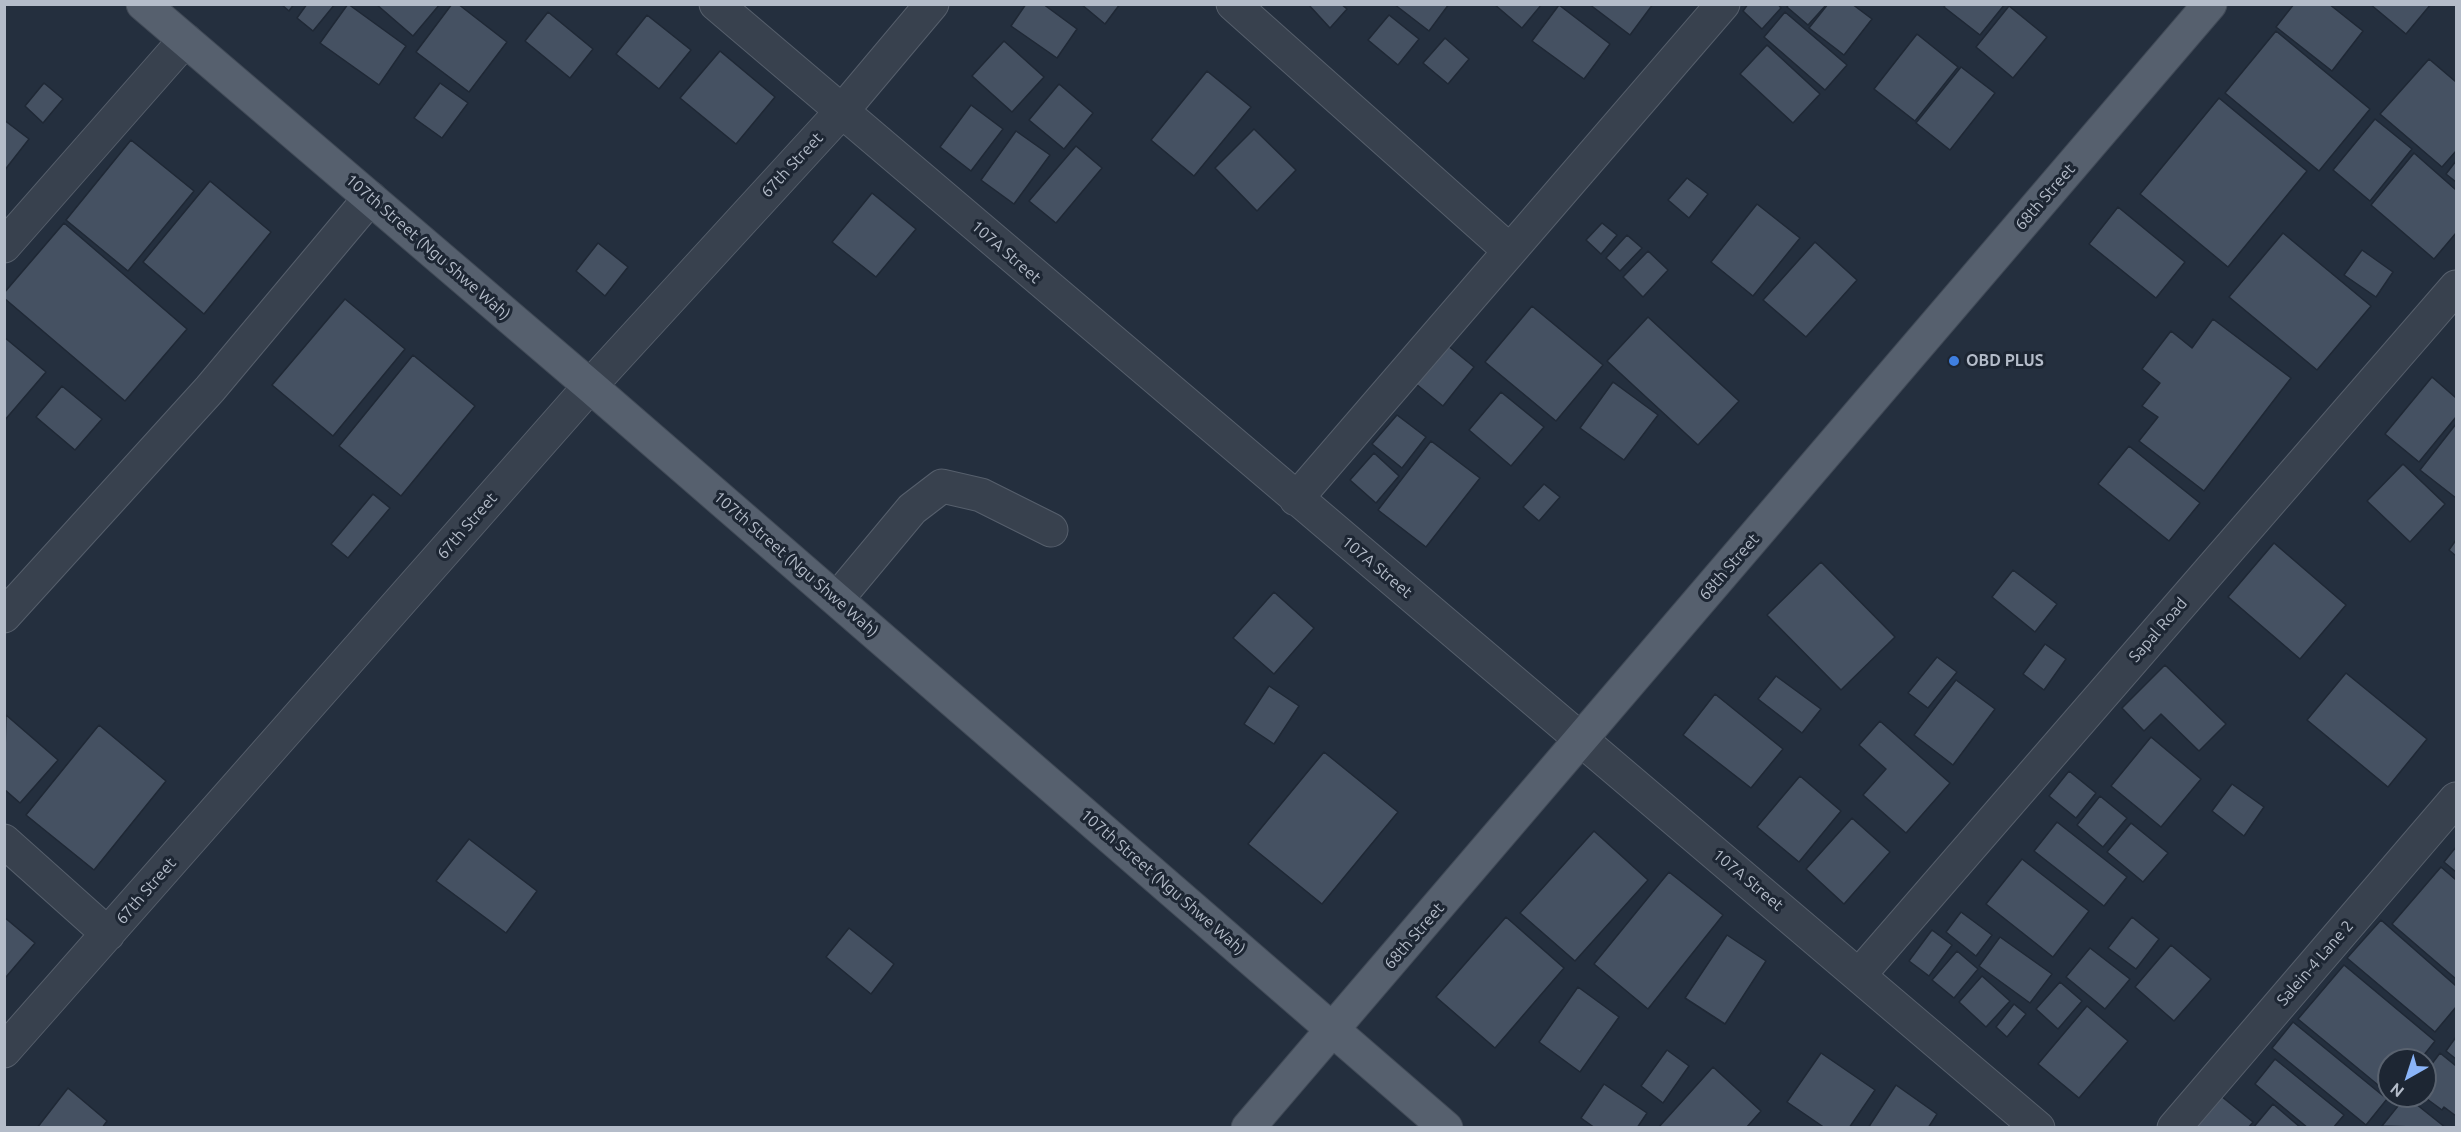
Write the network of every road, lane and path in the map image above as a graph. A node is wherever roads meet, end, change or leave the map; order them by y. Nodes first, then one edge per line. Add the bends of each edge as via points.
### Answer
1 (143, 4) edge
2 (716, 4) edge
3 (933, 4) edge
4 (1233, 4) edge
5 (1723, 4) edge
6 (2210, 4) edge
7 (185, 40) junction
8 (842, 111) junction
9 (370, 198) junction
10 (4, 246) edge
11 (1510, 251) junction
12 (2457, 287) edge
13 (590, 386) junction
14 (1296, 499) junction
15 (1052, 530) dead end
16 (837, 599) junction
17 (4, 616) edge
18 (1582, 739) junction
19 (2457, 799) edge
20 (4, 841) edge
21 (108, 934) junction
22 (1860, 974) junction
23 (1333, 1030) junction
24 (4, 1051) edge
25 (1248, 1128) edge
26 (1446, 1128) edge
27 (2038, 1128) edge
28 (2174, 1128) edge

1 - 7 main road, 107th Street (Ngu Shwe Wah)
2 - 8 street, 107A Street
3 - 8 street, 67th Street
4 - 11 street
5 - 11 street
6 - 18 main road, 68th Street
7 - 9 main road, 107th Street (Ngu Shwe Wah)
7 - 10 street
8 - 13 street, 67th Street
8 - 14 street, 107A Street
9 - 13 main road, 107th Street (Ngu Shwe Wah)
9 - 17 street via 210,389
11 - 14 street
12 - 22 street, Sapal Road
13 - 16 main road, 107th Street (Ngu Shwe Wah)
13 - 21 street, 67th Street
14 - 18 street, 107A Street
15 - 16 street via 981,495 942,486 912,509
16 - 23 main road, 107th Street (Ngu Shwe Wah)
18 - 22 street, 107A Street
18 - 23 main road, 68th Street
19 - 28 street, Salein-4 Lane 2
20 - 21 street
21 - 24 street, 67th Street
22 - 27 street, 107A Street
23 - 25 main road, 68th Street
23 - 26 main road, 107th Street (Ngu Shwe Wah)

